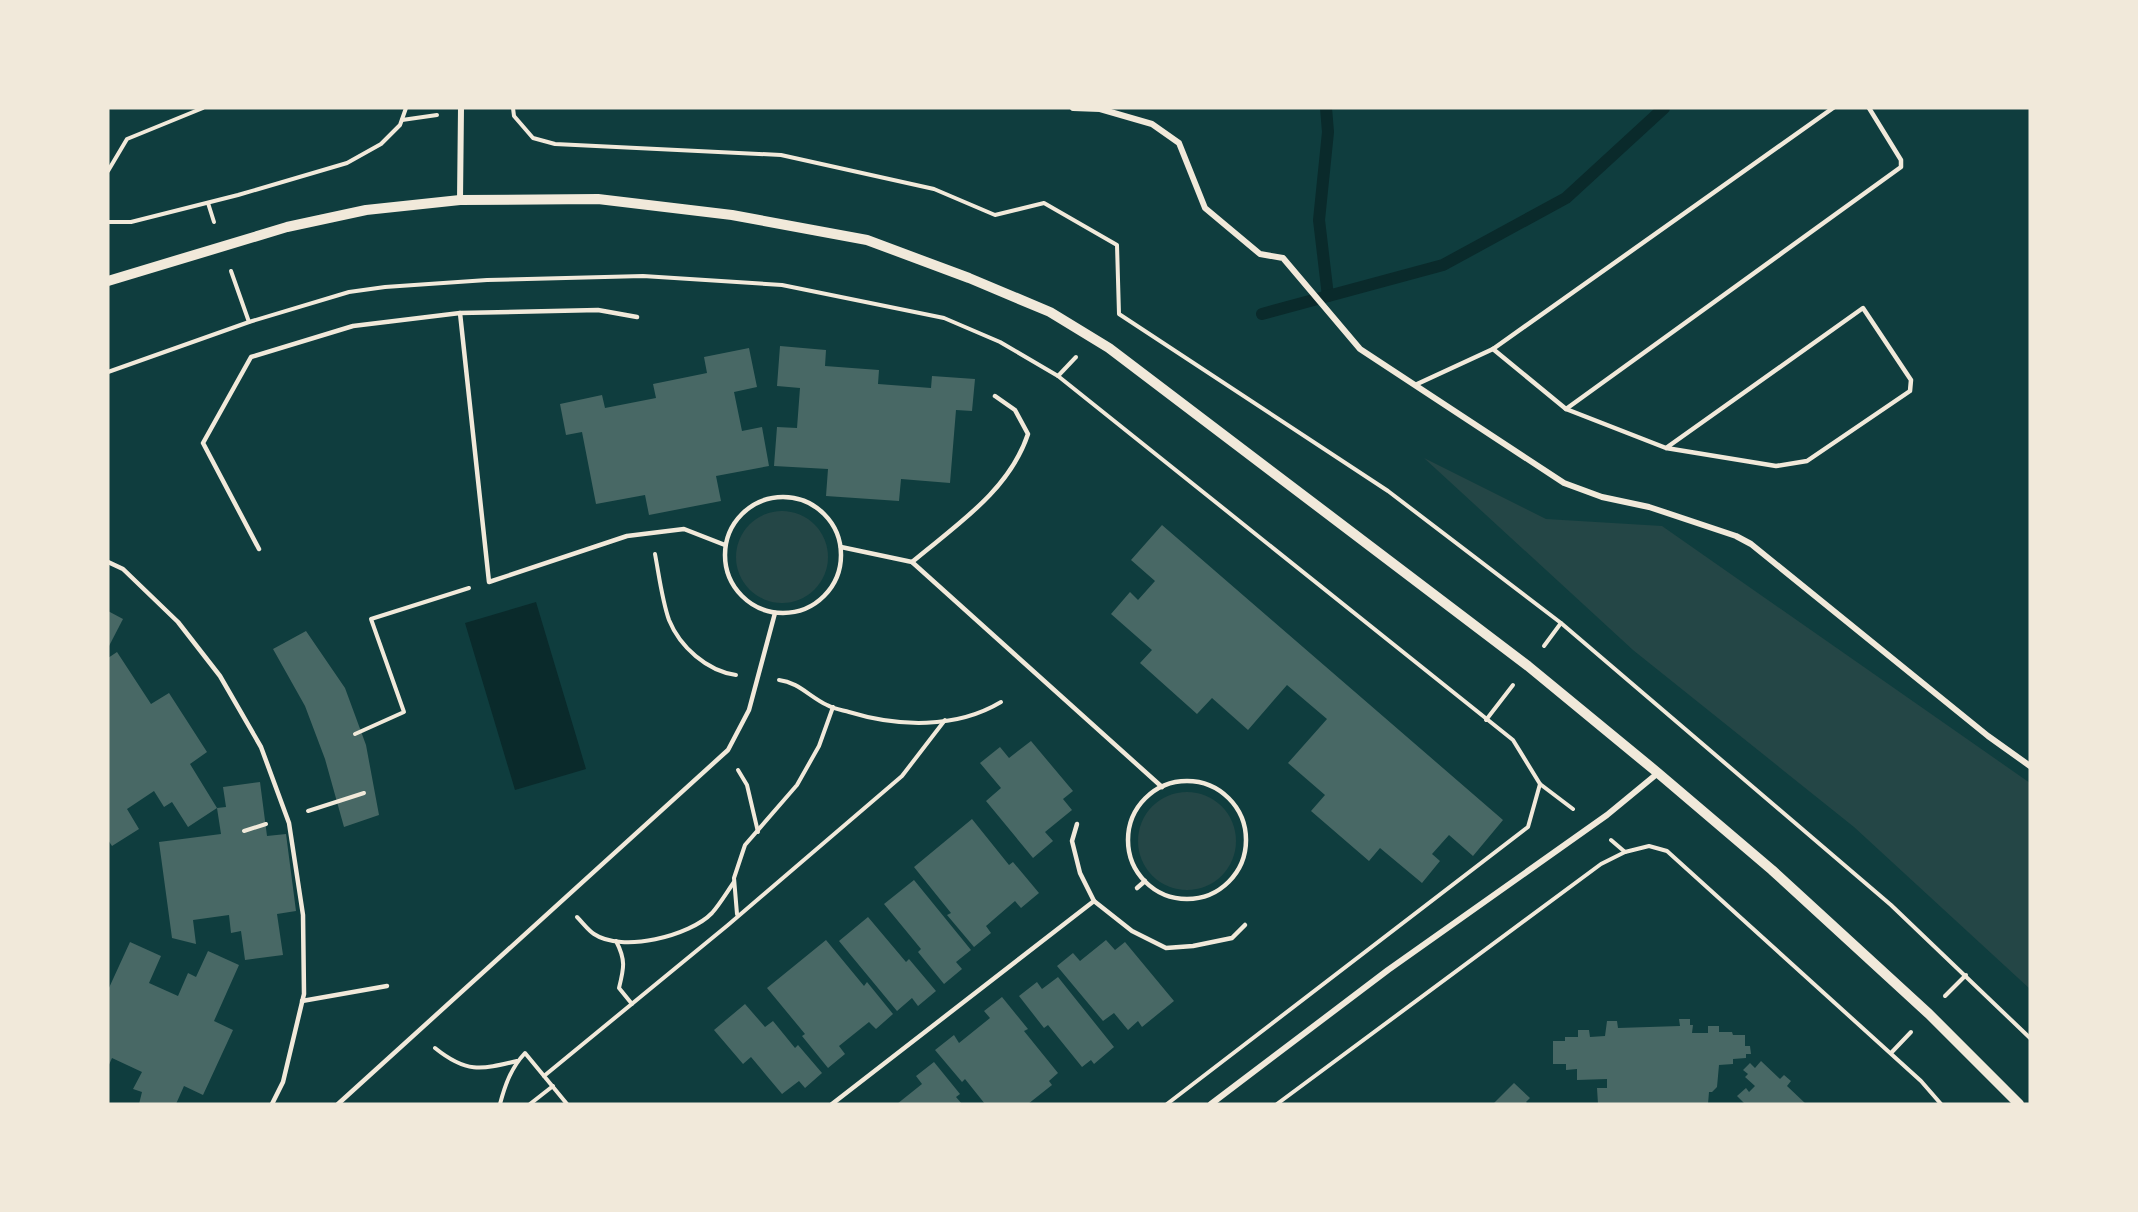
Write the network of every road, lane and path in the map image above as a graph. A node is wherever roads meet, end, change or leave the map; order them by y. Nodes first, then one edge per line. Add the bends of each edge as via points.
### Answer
1 (203, 108) edge
2 (406, 108) edge
3 (461, 108) edge
4 (1073, 108) edge
5 (1833, 108) edge
6 (1869, 108) edge
7 (108, 171) edge
8 (460, 200) junction
9 (108, 222) edge
10 (108, 281) edge
11 (460, 313) junction
12 (637, 318) dead end
13 (1493, 349) junction
14 (108, 372) edge
15 (1415, 385) junction
16 (994, 396) dead end
17 (1566, 409) junction
18 (1666, 448) junction
19 (651, 533) junction
20 (725, 545) junction
21 (842, 547) junction
22 (259, 549) dead end
23 (108, 562) edge
24 (912, 562) junction
25 (489, 582) junction
26 (775, 613) junction
27 (758, 679) junction
28 (1001, 702) dead end
29 (833, 707) junction
30 (945, 720) junction
31 (356, 734) dead end
32 (728, 750) junction
33 (2030, 766) edge
34 (1658, 773) junction
35 (1540, 784) junction
36 (1161, 786) junction
37 (1077, 824) dead end
38 (1593, 825) junction
39 (758, 832) junction
40 (1625, 852) junction
41 (1145, 881) junction
42 (734, 882) junction
43 (1137, 888) dead end
44 (561, 902) junction
45 (1094, 902) junction
46 (737, 914) dead end
47 (1245, 925) dead end
48 (615, 941) junction
49 (387, 986) dead end
50 (302, 1001) junction
51 (633, 1004) junction
52 (419, 1031) junction
53 (518, 1061) junction
54 (544, 1076) junction
55 (553, 1086) junction
56 (272, 1104) edge
57 (338, 1104) edge
58 (500, 1104) edge
59 (530, 1104) edge
60 (567, 1104) edge
61 (832, 1104) edge
62 (1167, 1104) edge
63 (1211, 1104) edge
64 (1277, 1104) edge
65 (1941, 1104) edge
66 (2019, 1104) edge

1 - 7 path via 127,139
2 - 9 path via 400,125 381,144 346,163 131,222
3 - 8 street
4 - 15 street via 1100,109 1152,124 1179,143 1205,208 1260,254 1283,258 1360,349
5 - 13 lane
6 - 17 lane via 1901,160 1901,167
8 - 10 street via 330,217
8 - 34 street via 598,199 732,215 867,240 1050,312 1108,348 1528,666
11 - 12 lane via 598,310
11 - 22 lane via 353,326 251,357 203,443
11 - 25 lane
13 - 15 lane
13 - 17 lane
14 - 35 path via 349,292 487,279 643,276 782,285 944,318 999,342 1058,376 1513,740
15 - 33 street via 1564,483 1602,497 1649,507 1750,544
16 - 24 lane via 1015,410 1028,434 1022,454 997,490
17 - 18 lane
18 - 18 lane via 1863,308 1911,380 1910,391 1807,461 1776,465
19 - 20 lane via 684,529
19 - 25 lane via 627,536
19 - 27 path via 669,620 682,642 720,673
20 - 21 lane via 730,527 742,512 757,502 784,496 811,503 826,514
20 - 26 lane via 724,563 730,582 741,597 757,608
21 - 24 lane
21 - 26 lane via 835,582 824,596 810,607
23 - 50 lane via 123,569 178,622 220,676 261,747 289,823 303,915
24 - 36 lane
25 - 31 path via 371,619 404,712
26 - 27 lane
27 - 29 path via 789,681
27 - 32 lane via 749,710
28 - 30 path via 984,712
29 - 30 path via 870,719 909,724
29 - 39 path via 819,746 797,785
30 - 51 path via 902,776
32 - 39 path via 747,785
32 - 44 lane
34 - 38 street
34 - 66 street via 1781,878 1929,1014
35 - 38 path
35 - 62 path via 1528,827
36 - 41 lane via 1145,798 1133,816 1128,836 1130,856
36 - 41 lane via 1179,781 1198,782 1215,787 1230,798 1241,814 1246,850 1240,868 1212,894 1172,898
37 - 45 lane via 1072,841 1080,873
38 - 40 path
38 - 63 street via 1388,970
39 - 42 path via 745,845
40 - 64 path via 1600,864
40 - 65 path via 1649,846 1667,851 1921,1081
41 - 43 lane
42 - 46 path
42 - 48 path via 711,914 678,934 645,941
44 - 48 path via 595,935
44 - 52 lane
45 - 47 lane via 1132,931 1166,948 1232,938
45 - 61 lane
48 - 51 path via 623,954 619,988
49 - 50 lane
50 - 56 lane via 283,1082
51 - 54 path
52 - 53 path via 451,1061 478,1069
52 - 57 lane
53 - 54 path via 525,1053
53 - 58 path
54 - 55 path
55 - 59 path
55 - 60 path

